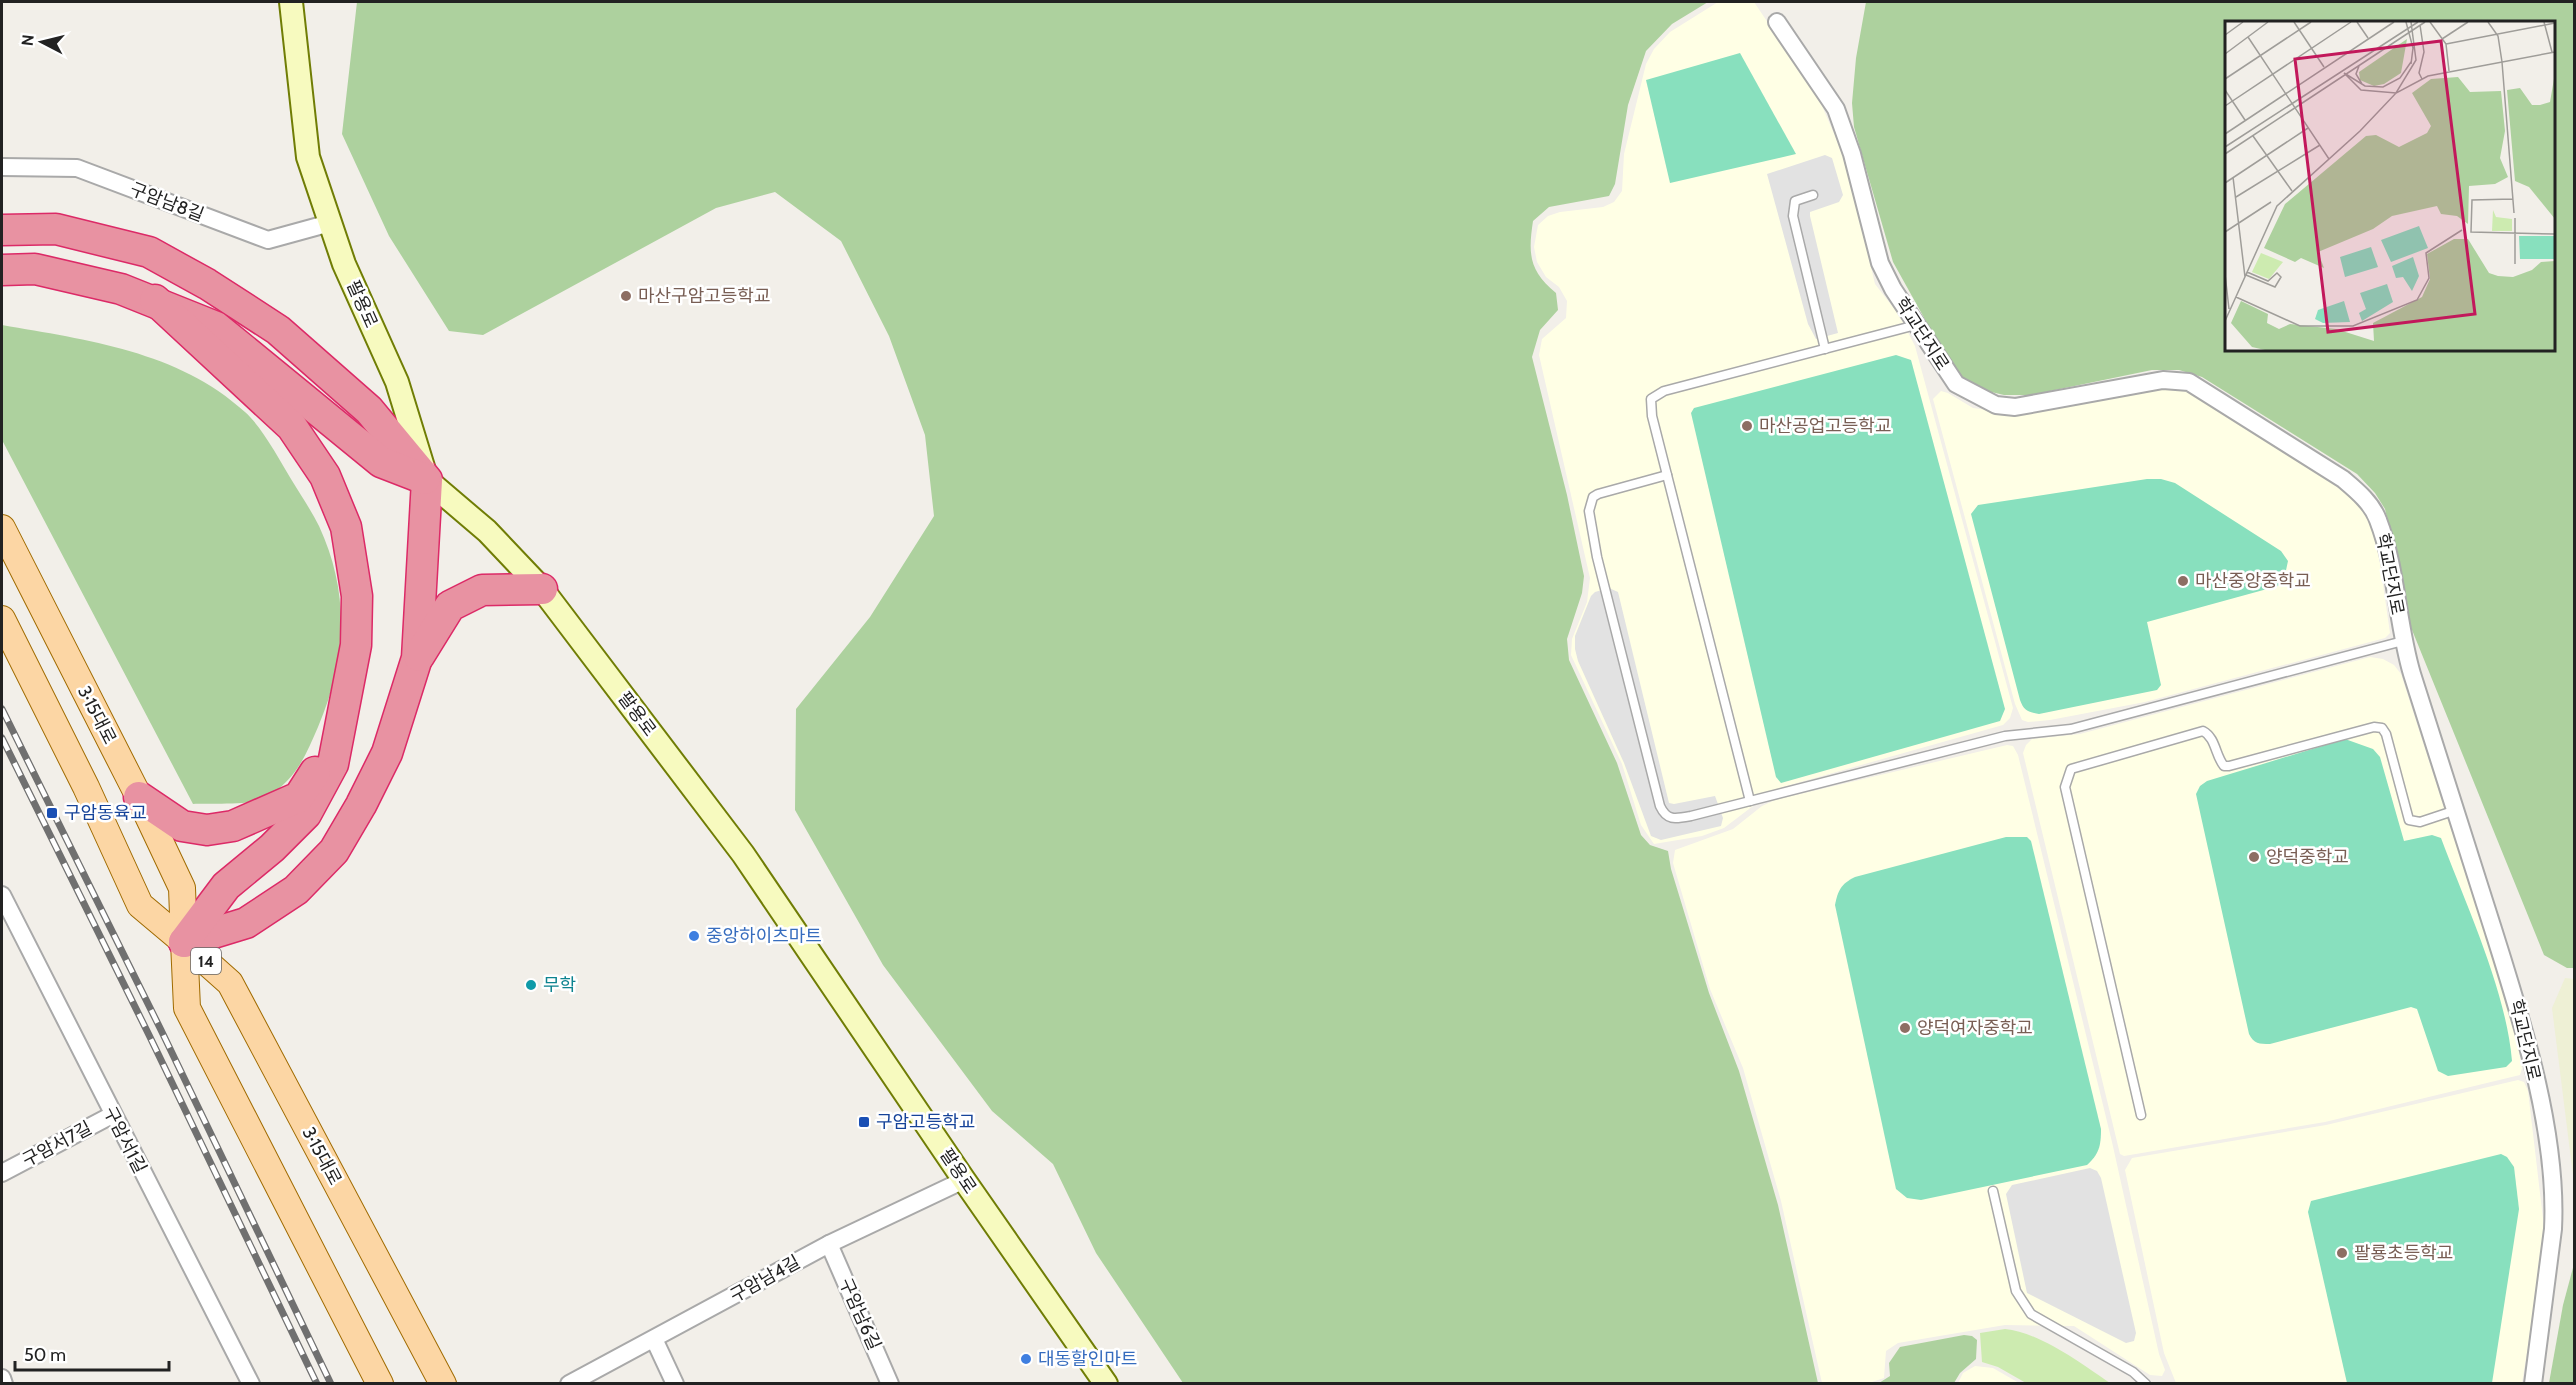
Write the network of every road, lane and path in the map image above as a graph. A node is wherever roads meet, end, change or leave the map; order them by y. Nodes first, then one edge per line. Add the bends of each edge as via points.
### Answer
1 (291, 2) edge
2 (1777, 22) dead end
3 (2, 167) edge
4 (1813, 195) dead end
5 (330, 223) junction
6 (2, 230) edge
7 (2, 270) edge
8 (155, 300) junction
9 (1916, 325) junction
10 (1825, 349) junction
11 (1667, 475) junction
12 (427, 480) junction
13 (2, 528) edge
14 (542, 590) junction
15 (2, 619) edge
16 (2403, 641) junction
17 (417, 658) junction
18 (346, 691) junction
19 (139, 797) junction
20 (1750, 801) junction
21 (2456, 810) junction
22 (2, 895) edge
23 (184, 942) junction
24 (112, 1115) junction
25 (2141, 1115) dead end
26 (2, 1173) edge
27 (964, 1180) junction
28 (1993, 1191) dead end
29 (829, 1244) junction
30 (654, 1339) junction
31 (2, 1378) edge
32 (4, 1383) edge
33 (251, 1383) edge
34 (380, 1383) edge
35 (443, 1383) edge
36 (569, 1383) edge
37 (675, 1383) edge
38 (890, 1383) edge
39 (1106, 1383) edge
40 (2146, 1383) edge
41 (2533, 1383) edge

1 - 5 main road, 팔용로 via 308,157
2 - 9 street, 학교단지로 via 1836,109 1852,154 1880,263
3 - 5 street, 구암남8길 via 77,168 268,240
4 - 10 lane via 1795,201 1793,216
5 - 12 main road, 팔용로 via 344,264 397,382
6 - 12 highway via 56,229 149,252 207,284 278,330 369,410
7 - 8 highway via 35,269
8 - 12 highway via 216,327 381,462
8 - 18 highway via 292,427 325,476 346,527 357,596 356,645
9 - 10 lane
9 - 16 street, 학교단지로 via 1956,384 1996,405 2030,405 2177,380 2209,393 2334,473 2362,495 2378,517
10 - 11 lane via 1656,394 1650,407
11 - 20 lane
11 - 20 lane via 1593,497 1588,511 1596,556 1664,816 1678,819
12 - 14 main road, 팔용로 via 487,531
12 - 17 highway
13 - 19 main road, 3·15대로 / 14
14 - 17 highway via 482,590 450,606
14 - 27 main road, 팔용로 via 743,854
15 - 23 main road, 3·15대로 / 14 via 140,904
16 - 20 lane via 2070,729 2005,736
16 - 21 street, 학교단지로
17 - 23 highway via 387,753 334,851 296,890 246,923
18 - 19 highway via 313,778 299,797 233,826 207,830 182,826
18 - 23 highway via 333,764 306,814 226,886
19 - 23 main road, 3·15대로 / 14 via 182,888
21 - 25 lane via 2420,822 2409,820 2386,734 2382,728 2374,727 2229,766 2219,760 2211,737 2204,731 2072,769 2066,787
21 - 41 street, 학교단지로 via 2528,1041 2551,1174 2553,1229
22 - 24 street, 구암서1길
23 - 34 main road, 3·15대로 / 14 via 187,1008
23 - 35 main road, 3·15대로 / 14 via 230,983
24 - 26 street, 구암서7길
24 - 33 street, 구암서1길
27 - 29 street, 구암남4길
27 - 39 main road, 팔용로
28 - 40 lane via 2021,1302 2031,1314 2133,1371
29 - 30 street, 구암남4길
29 - 38 street, 구암남6길
30 - 36 street, 구암남4길
30 - 37 street
31 - 32 street

